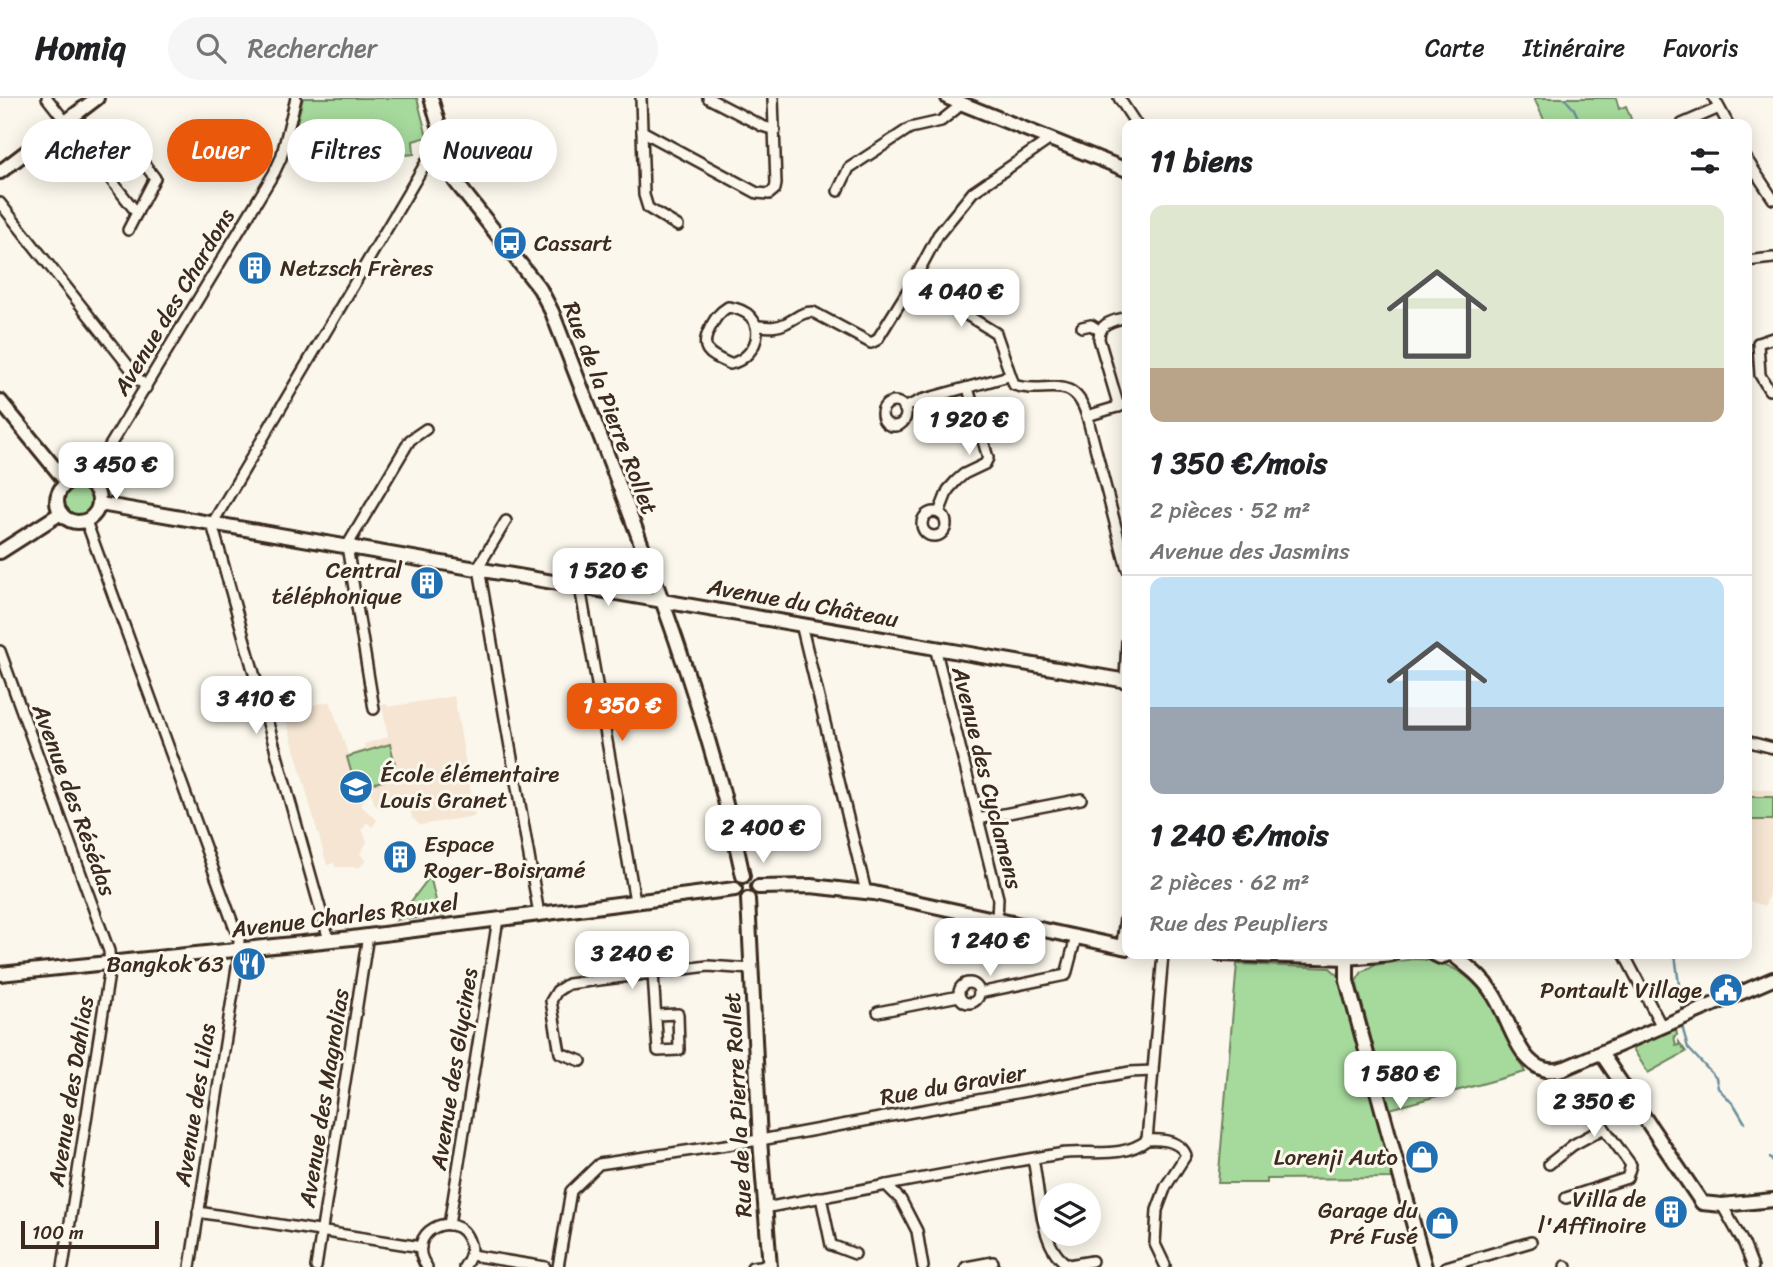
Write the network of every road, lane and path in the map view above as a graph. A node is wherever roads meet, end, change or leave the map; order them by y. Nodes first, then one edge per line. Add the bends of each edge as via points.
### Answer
1 (47, 98) edge
2 (97, 98) edge
3 (296, 98) edge
4 (431, 98) edge
5 (641, 98) edge
6 (708, 98) edge
7 (773, 98) edge
8 (1119, 98) edge
9 (1714, 98) edge
10 (954, 100) edge
11 (1719, 108) junction
12 (63, 119) edge
13 (69, 119) edge
14 (437, 119) edge
15 (1133, 119) edge
16 (1690, 119) edge
17 (1725, 119) edge
18 (775, 130) junction
19 (642, 131) junction
20 (1047, 139) junction
21 (21, 156) edge
22 (1122, 168) edge
23 (0, 172) edge
24 (419, 174) edge
25 (1752, 178) edge
26 (112, 182) edge
27 (153, 182) edge
28 (456, 182) edge
29 (838, 191) dead end
30 (1773, 199) edge
31 (0, 203) edge
32 (137, 213) junction
33 (678, 226) dead end
34 (128, 230) dead end
35 (1773, 258) edge
36 (1752, 260) edge
37 (913, 282) junction
38 (1122, 319) edge
39 (758, 326) junction
40 (1082, 327) dead end
41 (1099, 330) junction
42 (1773, 338) edge
43 (1009, 376) junction
44 (146, 388) junction
45 (968, 388) junction
46 (1769, 390) dead end
47 (0, 401) edge
48 (1122, 402) edge
49 (1122, 405) edge
50 (904, 408) dead end
51 (1087, 416) junction
52 (426, 429) dead end
53 (89, 482) junction
54 (67, 483) junction
55 (100, 504) junction
56 (61, 513) junction
57 (939, 513) dead end
58 (86, 521) junction
59 (506, 521) dead end
60 (212, 524) junction
61 (347, 547) junction
62 (1122, 550) edge
63 (0, 552) edge
64 (479, 569) junction
65 (580, 587) junction
66 (662, 600) junction
67 (802, 624) junction
68 (935, 647) junction
69 (0, 650) edge
70 (1122, 679) edge
71 (374, 709) dead end
72 (1752, 743) edge
73 (1773, 748) edge
74 (1081, 799) dead end
75 (978, 819) junction
76 (743, 876) junction
77 (758, 887) junction
78 (735, 889) junction
79 (866, 892) junction
80 (748, 898) junction
81 (635, 901) junction
82 (539, 914) junction
83 (498, 919) junction
84 (997, 920) junction
85 (368, 935) junction
86 (1076, 937) junction
87 (328, 940) junction
88 (1122, 947) edge
89 (239, 950) junction
90 (1163, 959) edge
91 (1347, 959) edge
92 (1457, 959) edge
93 (1627, 959) edge
94 (110, 963) junction
95 (752, 970) junction
96 (653, 973) junction
97 (0, 974) edge
98 (1773, 979) edge
99 (979, 993) junction
100 (959, 996) junction
101 (878, 1012) dead end
102 (656, 1015) junction
103 (1662, 1027) junction
104 (1601, 1053) junction
105 (581, 1061) dead end
106 (1153, 1071) junction
107 (1625, 1089) junction
108 (1604, 1128) junction
109 (760, 1140) junction
110 (1147, 1140) junction
111 (1034, 1159) junction
112 (1549, 1164) dead end
113 (886, 1185) junction
114 (821, 1197) junction
115 (1566, 1198) dead end
116 (1773, 1200) edge
117 (1722, 1205) junction
118 (764, 1208) junction
119 (198, 1212) junction
120 (449, 1224) junction
121 (322, 1232) junction
122 (1531, 1242) dead end
123 (421, 1247) junction
124 (855, 1254) dead end
125 (471, 1255) junction
126 (1092, 1261) dead end
127 (993, 1262) dead end
128 (1471, 1264) edge
129 (1165, 1265) dead end
130 (769, 1266) edge
131 (63, 1267) edge
132 (190, 1267) edge
133 (316, 1267) edge
134 (427, 1267) edge
135 (464, 1267) edge
136 (545, 1267) edge
137 (558, 1267) edge
138 (752, 1267) edge
139 (923, 1267) edge
140 (965, 1267) edge
141 (1425, 1267) edge
142 (1447, 1267) edge
143 (1753, 1267) edge

1 - 12 street
2 - 13 street
3 - 44 street, Avenue des Chardons via 274,173
4 - 14 street, Rue de la Pierre Rollet
5 - 19 street
6 - 18 street
7 - 18 street
8 - 15 street
9 - 11 street
10 - 20 street
10 - 29 street via 956,109 941,121 910,128 849,168
11 - 16 street
11 - 17 street
18 - 19 street via 775,189 769,194 757,193
19 - 33 street via 648,208
20 - 22 street
20 - 37 street via 973,192 938,235
21 - 23 street
24 - 60 street
25 - 30 street
26 - 32 street
27 - 32 street
28 - 66 street, Rue de la Pierre Rollet via 546,300
31 - 44 street
32 - 34 street
35 - 36 street
37 - 39 street via 871,343 813,313 803,312 773,328
37 - 43 street via 996,333
38 - 41 street
39 - 39 street via 751,314 728,307 719,312 705,346 711,355 730,364 738,362 756,339
40 - 41 street via 1091,325
41 - 48 street
42 - 46 street via 1758,343 1760,374
43 - 45 street
43 - 51 street via 1021,387 1068,389 1083,403
44 - 53 street, Avenue des Chardons
45 - 50 street
45 - 57 street via 988,458 948,490
47 - 54 street
49 - 51 street
51 - 62 street
52 - 61 street via 410,440
53 - 54 street
53 - 55 street via 98,491
54 - 56 street via 57,500
55 - 58 street
55 - 60 street, Avenue du Château
56 - 58 street via 72,521
56 - 63 street
58 - 89 street
59 - 64 street
60 - 61 street, Avenue du Château
60 - 87 street
61 - 64 street, Avenue du Château
61 - 71 street
64 - 65 street, Avenue du Château
64 - 82 street
65 - 66 street, Avenue du Château
65 - 81 street
66 - 67 street, Avenue du Château
66 - 76 street, Rue de la Pierre Rollet via 707,731
67 - 68 street, Avenue du Château
67 - 79 street
68 - 70 street, Avenue du Château
68 - 75 street, Avenue des Cyclamens
69 - 94 street, Avenue des Résédas
72 - 73 street
74 - 75 street
75 - 84 street, Avenue des Cyclamens via 998,898
76 - 77 street via 753,878
76 - 78 street
77 - 79 street
77 - 80 street
78 - 80 street
78 - 81 street, Avenue Charles Rouxel
79 - 84 street
80 - 95 street, Rue de la Pierre Rollet
81 - 82 street, Avenue Charles Rouxel
82 - 83 street, Avenue Charles Rouxel
83 - 85 street, Avenue Charles Rouxel
83 - 120 street, Avenue des Glycines
84 - 86 street
85 - 87 street, Avenue Charles Rouxel
85 - 121 street, Avenue des Magnolias
86 - 88 street
86 - 99 street via 1066,975
87 - 89 street, Avenue Charles Rouxel
89 - 94 street, Avenue Charles Rouxel
89 - 119 street, Avenue des Lilas
90 - 106 street
91 - 141 street via 1348,981
92 - 104 street via 1492,992 1533,1066 1556,1072
93 - 103 street
94 - 97 street, Avenue Charles Rouxel
94 - 131 street, Avenue des Dahlias
95 - 96 street via 708,966
95 - 109 street, Rue de la Pierre Rollet
96 - 102 street
96 - 105 street via 568,984 557,991 551,1001 560,1053
98 - 103 street
99 - 100 street via 969,1004
99 - 100 street via 977,986 967,982
100 - 101 street
102 - 102 street via 677,1014 679,1050 658,1051
103 - 104 street
104 - 107 street
106 - 109 street, Rue du Gravier
106 - 110 street
107 - 108 street via 1593,1107
107 - 117 street via 1699,1200
108 - 112 street
108 - 115 street via 1630,1165 1627,1178
109 - 118 street, Rue de la Pierre Rollet
109 - 137 street, Rue du Gravier via 595,1166 571,1191
110 - 111 street via 1121,1152 1071,1152
110 - 129 street via 1171,1142 1186,1155 1157,1210 1155,1244
111 - 113 street
111 - 126 street via 1052,1250 1069,1265
113 - 114 street
113 - 139 street via 901,1200 917,1230
114 - 118 street
114 - 124 street via 831,1245
116 - 117 street
117 - 143 street
118 - 130 street, Rue de la Pierre Rollet
119 - 121 street
119 - 132 street, Avenue des Lilas
120 - 123 street via 433,1227
120 - 125 street via 469,1239
121 - 123 street
121 - 133 street, Avenue des Magnolias
122 - 128 street
123 - 134 street
125 - 135 street
125 - 136 street
127 - 140 street
128 - 142 street
130 - 138 street

